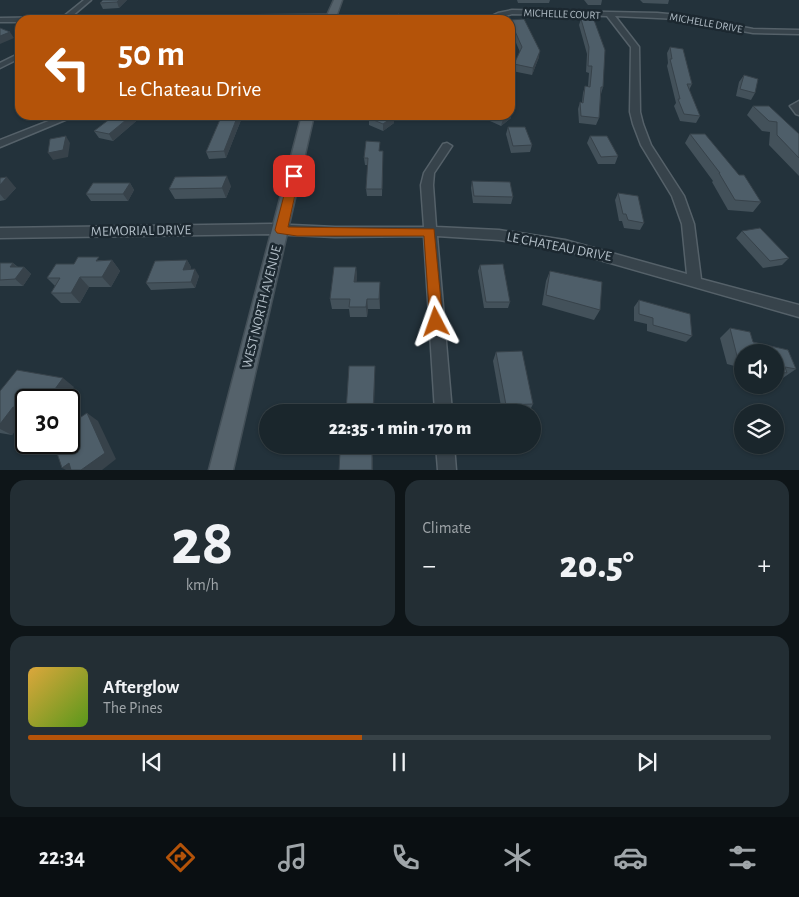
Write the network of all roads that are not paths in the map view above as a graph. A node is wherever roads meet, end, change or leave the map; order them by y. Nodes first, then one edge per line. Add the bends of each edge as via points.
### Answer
1 (88, 0) edge
2 (333, 0) edge
3 (338, 0) edge
4 (70, 15) edge
5 (331, 15) edge
6 (331, 15) edge
7 (498, 15) edge
8 (610, 15) junction
9 (0, 20) edge
10 (15, 20) edge
11 (799, 32) edge
12 (15, 58) edge
13 (0, 66) edge
14 (799, 104) edge
15 (799, 112) edge
16 (60, 120) edge
17 (307, 120) edge
18 (0, 144) edge
19 (447, 146) dead end
20 (281, 230) junction
21 (430, 232) junction
22 (0, 233) edge
23 (695, 282) junction
24 (799, 311) edge
25 (441, 404) edge
26 (445, 454) edge
27 (221, 470) edge
28 (446, 470) edge

1 - 4 street
2 - 5 main road
3 - 6 main road
7 - 8 street, MICHELLE COURT via 512,12
8 - 11 street, MICHELLE DRIVE via 665,15 731,28
8 - 23 street via 635,47 635,112 638,124 646,145 678,196 688,224
9 - 10 street
12 - 13 street
14 - 15 street via 794,106
16 - 18 street
17 - 20 main road, WEST NORTH AVENUE
19 - 21 street via 429,173
20 - 21 street, LE CHATEAU DRIVE
20 - 22 street, MEMORIAL DRIVE
20 - 27 main road, WEST NORTH AVENUE
21 - 23 street, LE CHATEAU DRIVE via 532,239 585,250
21 - 25 street
23 - 24 street, LE CHATEAU DRIVE via 756,302
26 - 28 street

